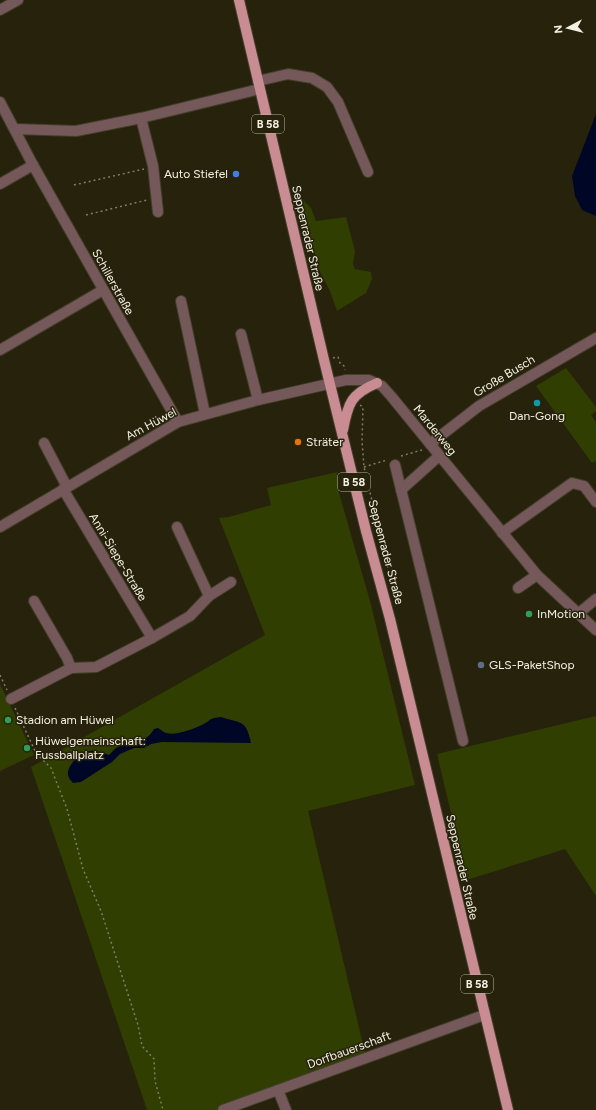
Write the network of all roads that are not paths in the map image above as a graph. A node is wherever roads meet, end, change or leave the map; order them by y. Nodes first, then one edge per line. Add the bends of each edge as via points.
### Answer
1 (18, 0) edge
2 (239, 0) edge
3 (0, 10) edge
4 (259, 85) junction
5 (0, 102) edge
6 (141, 118) junction
7 (15, 129) junction
8 (33, 165) junction
9 (368, 172) dead end
10 (0, 184) edge
11 (158, 212) dead end
12 (103, 290) junction
13 (181, 301) dead end
14 (241, 334) dead end
15 (596, 338) edge
16 (0, 350) edge
17 (330, 383) junction
18 (377, 383) junction
19 (258, 400) junction
20 (205, 414) junction
21 (178, 422) junction
22 (342, 434) junction
23 (44, 443) dead end
24 (430, 444) junction
25 (439, 456) junction
26 (395, 465) dead end
27 (65, 488) junction
28 (401, 490) junction
29 (596, 502) edge
30 (0, 527) edge
31 (177, 527) dead end
32 (502, 533) junction
33 (537, 574) junction
34 (231, 582) dead end
35 (518, 588) dead end
36 (208, 596) junction
37 (596, 599) edge
38 (34, 601) dead end
39 (579, 613) junction
40 (596, 630) edge
41 (152, 638) junction
42 (71, 668) junction
43 (11, 699) road end
44 (463, 741) dead end
45 (484, 1015) junction
46 (278, 1090) junction
47 (223, 1110) edge
48 (286, 1110) edge
49 (508, 1110) edge

1 - 3 street
2 - 4 main road, Seppenrader Straße / B 58
4 - 6 street
4 - 9 street via 288,74 312,78 327,87 338,102
4 - 17 main road, Seppenrader Straße / B 58
5 - 7 street
6 - 7 street via 76,131
6 - 11 street via 153,166
7 - 8 street, Schillerstraße
8 - 10 street
8 - 12 street, Schillerstraße
12 - 16 street
12 - 21 street, Schillerstraße
13 - 20 street
14 - 19 street
15 - 24 street, Große Busch via 479,406
17 - 18 street via 360,380
17 - 19 street, Am Hüwel
17 - 22 main road, Seppenrader Straße / B 58
18 - 22 main road via 363,389 353,399 345,416
18 - 24 street, Marderweg via 391,396
19 - 20 street, Am Hüwel
20 - 21 street, Am Hüwel
21 - 27 street, Am Hüwel
22 - 45 main road, Seppenrader Straße / B 58 via 392,626
23 - 27 street, Anni-Siepe-Straße
24 - 25 street, Marderweg
25 - 28 street
25 - 32 street, Marderweg
26 - 28 street
27 - 30 street, Am Hüwel
27 - 41 street, Anni-Siepe-Straße
28 - 44 street
29 - 32 street via 584,486 572,483
31 - 36 street
32 - 33 street, Marderweg
33 - 35 street
33 - 39 street, Marderweg
34 - 36 street
36 - 41 street via 190,616
37 - 39 street
38 - 42 street
39 - 40 street, Marderweg
41 - 42 street via 96,667
42 - 43 street
45 - 46 street, Dorfbauerschaft
45 - 49 main road, Seppenrader Straße / B 58
46 - 47 street, Dorfbauerschaft
46 - 48 street

